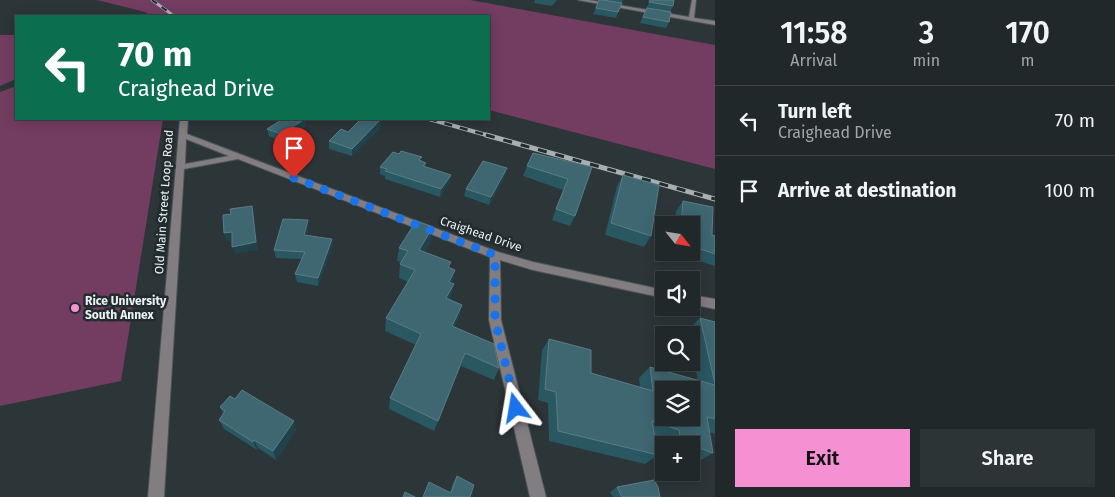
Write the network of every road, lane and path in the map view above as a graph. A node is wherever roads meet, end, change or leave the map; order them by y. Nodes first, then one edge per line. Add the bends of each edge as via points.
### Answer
1 (580, 0) edge
2 (694, 0) edge
3 (691, 19) junction
4 (715, 23) edge
5 (184, 120) edge
6 (182, 135) junction
7 (239, 157) junction
8 (180, 167) junction
9 (495, 255) junction
10 (655, 292) edge
11 (700, 301) edge
12 (715, 304) edge
13 (156, 497) edge
14 (538, 497) edge

1 - 3 street
2 - 3 street
3 - 4 street
5 - 6 street, Old Main Street Loop Road
6 - 7 street, Craighead Drive
6 - 8 street, Old Main Street Loop Road
7 - 8 street
7 - 9 street, Craighead Drive
8 - 13 street, Old Main Street Loop Road
9 - 10 street, Craighead Drive
9 - 14 street via 495,320
11 - 12 street

